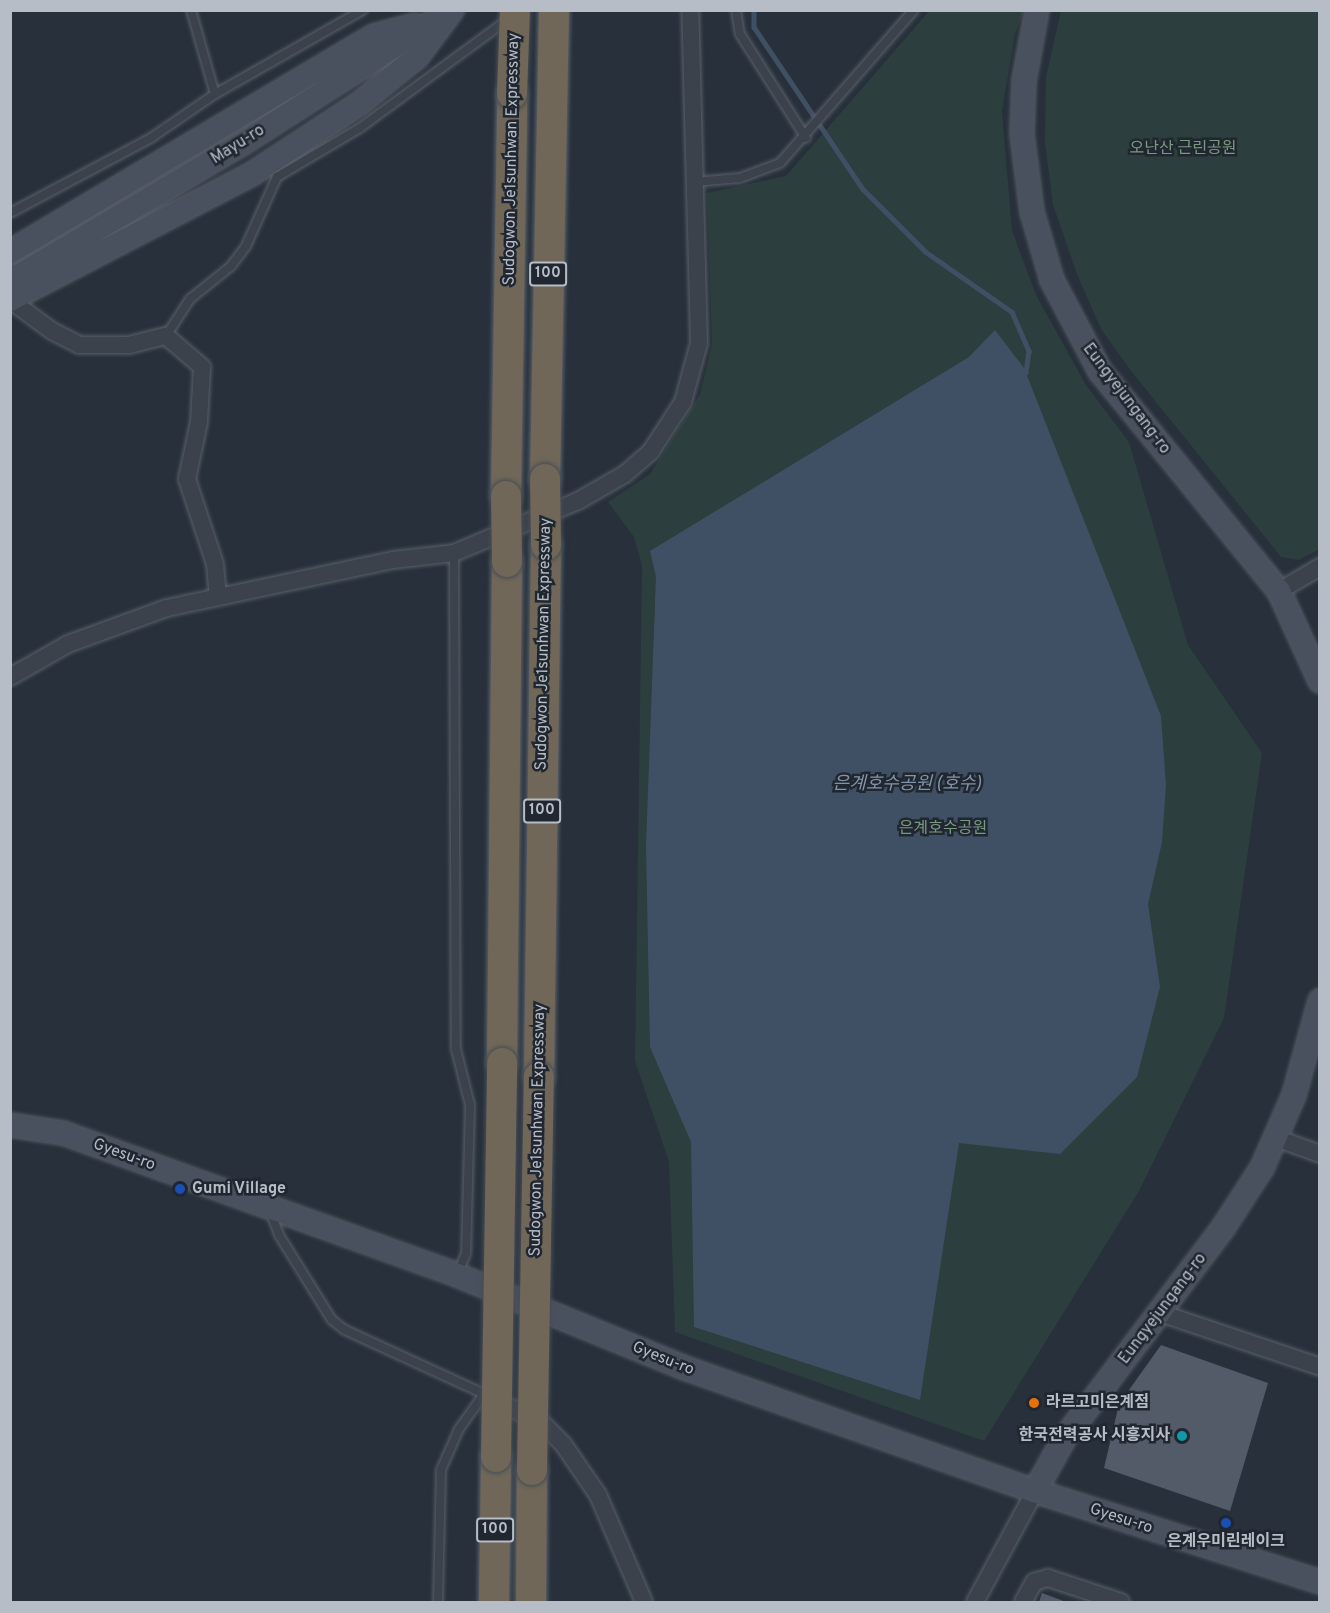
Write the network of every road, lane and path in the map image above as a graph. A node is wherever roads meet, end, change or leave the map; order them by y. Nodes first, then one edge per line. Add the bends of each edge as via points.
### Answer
1 (191, 10) edge
2 (363, 10) edge
3 (515, 10) edge
4 (522, 10) edge
5 (554, 10) edge
6 (690, 10) edge
7 (736, 10) edge
8 (914, 10) edge
9 (1037, 10) edge
10 (445, 14) edge
11 (215, 94) junction
12 (808, 136) junction
13 (694, 182) junction
14 (10, 213) edge
15 (10, 252) edge
16 (17, 278) edge
17 (13, 305) edge
18 (166, 336) junction
19 (454, 553) junction
20 (1320, 567) edge
21 (1279, 591) junction
22 (218, 597) junction
23 (10, 677) edge
24 (1320, 681) edge
25 (1320, 1001) edge
26 (10, 1125) edge
27 (1276, 1138) junction
28 (1320, 1154) edge
29 (268, 1206) junction
30 (457, 1275) junction
31 (1160, 1313) junction
32 (1320, 1367) edge
33 (484, 1394) junction
34 (1035, 1491) junction
35 (1320, 1582) edge
36 (492, 1597) edge
37 (438, 1602) edge
38 (531, 1602) edge
39 (644, 1602) edge
40 (975, 1602) edge
41 (1023, 1602) edge
42 (1121, 1602) edge

1 - 11 lane
2 - 11 lane
3 - 36 highway, Sudogwon Je1sunhwan Expressway / 100, bridge
4 - 18 lane via 360,128 277,177 246,246 231,266 190,299
5 - 38 highway, Sudogwon Je1sunhwan Expressway / 100, bridge
6 - 13 street
7 - 12 lane via 744,42
8 - 12 lane
9 - 21 street, Eungyejungang-ro via 1024,81 1022,134 1032,212 1056,289 1100,371
10 - 15 street via 374,36
10 - 16 street, Mayu-ro via 242,144
10 - 17 street via 417,57 360,103 172,220
11 - 14 lane via 151,138
12 - 13 lane via 780,163 740,178
13 - 19 street via 699,343 682,402 651,451 625,474 578,501
17 - 18 street via 79,345 129,345
18 - 22 street via 202,367 199,422 187,479 215,564
19 - 22 street via 393,560
19 - 30 lane via 456,1049 470,1105 466,1254
20 - 21 street
21 - 24 street, Eungyejungang-ro
22 - 23 street via 167,608 68,644
25 - 27 street, Eungyejungang-ro via 1306,1056
26 - 29 street, Gyesu-ro via 63,1133
27 - 28 street
27 - 31 street, Eungyejungang-ro via 1249,1191
29 - 30 street, Gyesu-ro
29 - 33 lane via 279,1235 332,1320 345,1330
30 - 34 street, Gyesu-ro via 682,1367
31 - 32 street
31 - 34 street, Eungyejungang-ro via 1064,1439
33 - 37 lane via 459,1429 441,1470
33 - 39 street via 543,1424 563,1444 598,1495
34 - 35 street, Gyesu-ro
34 - 40 street, Eungyejungang-ro
41 - 42 street via 1034,1582 1048,1578

